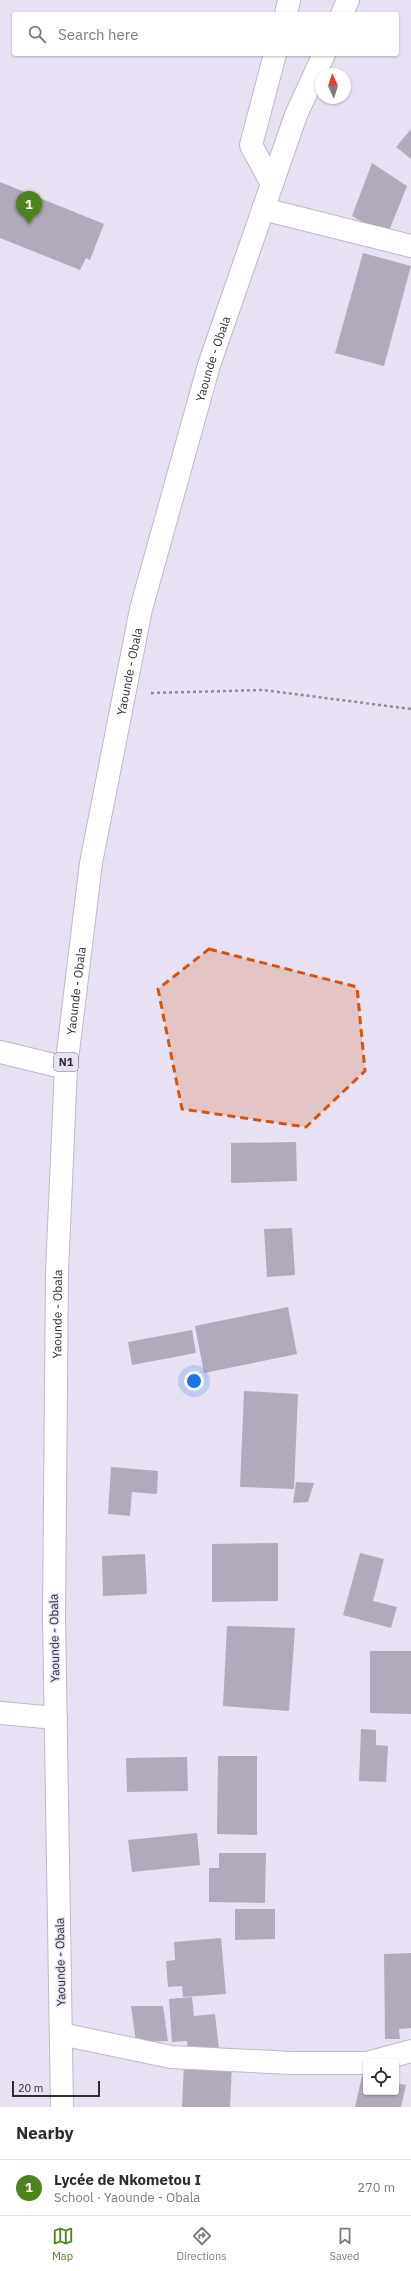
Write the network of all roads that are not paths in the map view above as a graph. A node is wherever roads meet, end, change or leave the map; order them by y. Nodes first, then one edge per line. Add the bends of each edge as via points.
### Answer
1 (289, 0) edge
2 (348, 0) edge
3 (286, 12) edge
4 (343, 12) edge
5 (274, 56) edge
6 (323, 56) edge
7 (272, 184) junction
8 (263, 209) junction
9 (411, 246) edge
10 (0, 1052) edge
11 (66, 1068) junction
12 (0, 1713) edge
13 (56, 1718) junction
14 (61, 2034) junction
15 (411, 2051) edge
16 (381, 2059) edge
17 (363, 2063) edge
18 (62, 2107) edge

1 - 3 main road
2 - 4 main road
5 - 7 main road via 252,145
6 - 7 main road, Yaounde - Obala / N1 via 296,115
7 - 8 main road, Yaounde - Obala / N1
8 - 9 main road
8 - 11 main road, Yaounde - Obala / N1 via 209,365 141,609 90,863
10 - 11 main road
11 - 13 main road, Yaounde - Obala / N1 via 57,1271 54,1617
12 - 13 main road
13 - 14 main road, Yaounde - Obala / N1
14 - 17 main road via 171,2057 292,2063
14 - 18 main road, Yaounde - Obala / N1
15 - 16 main road

